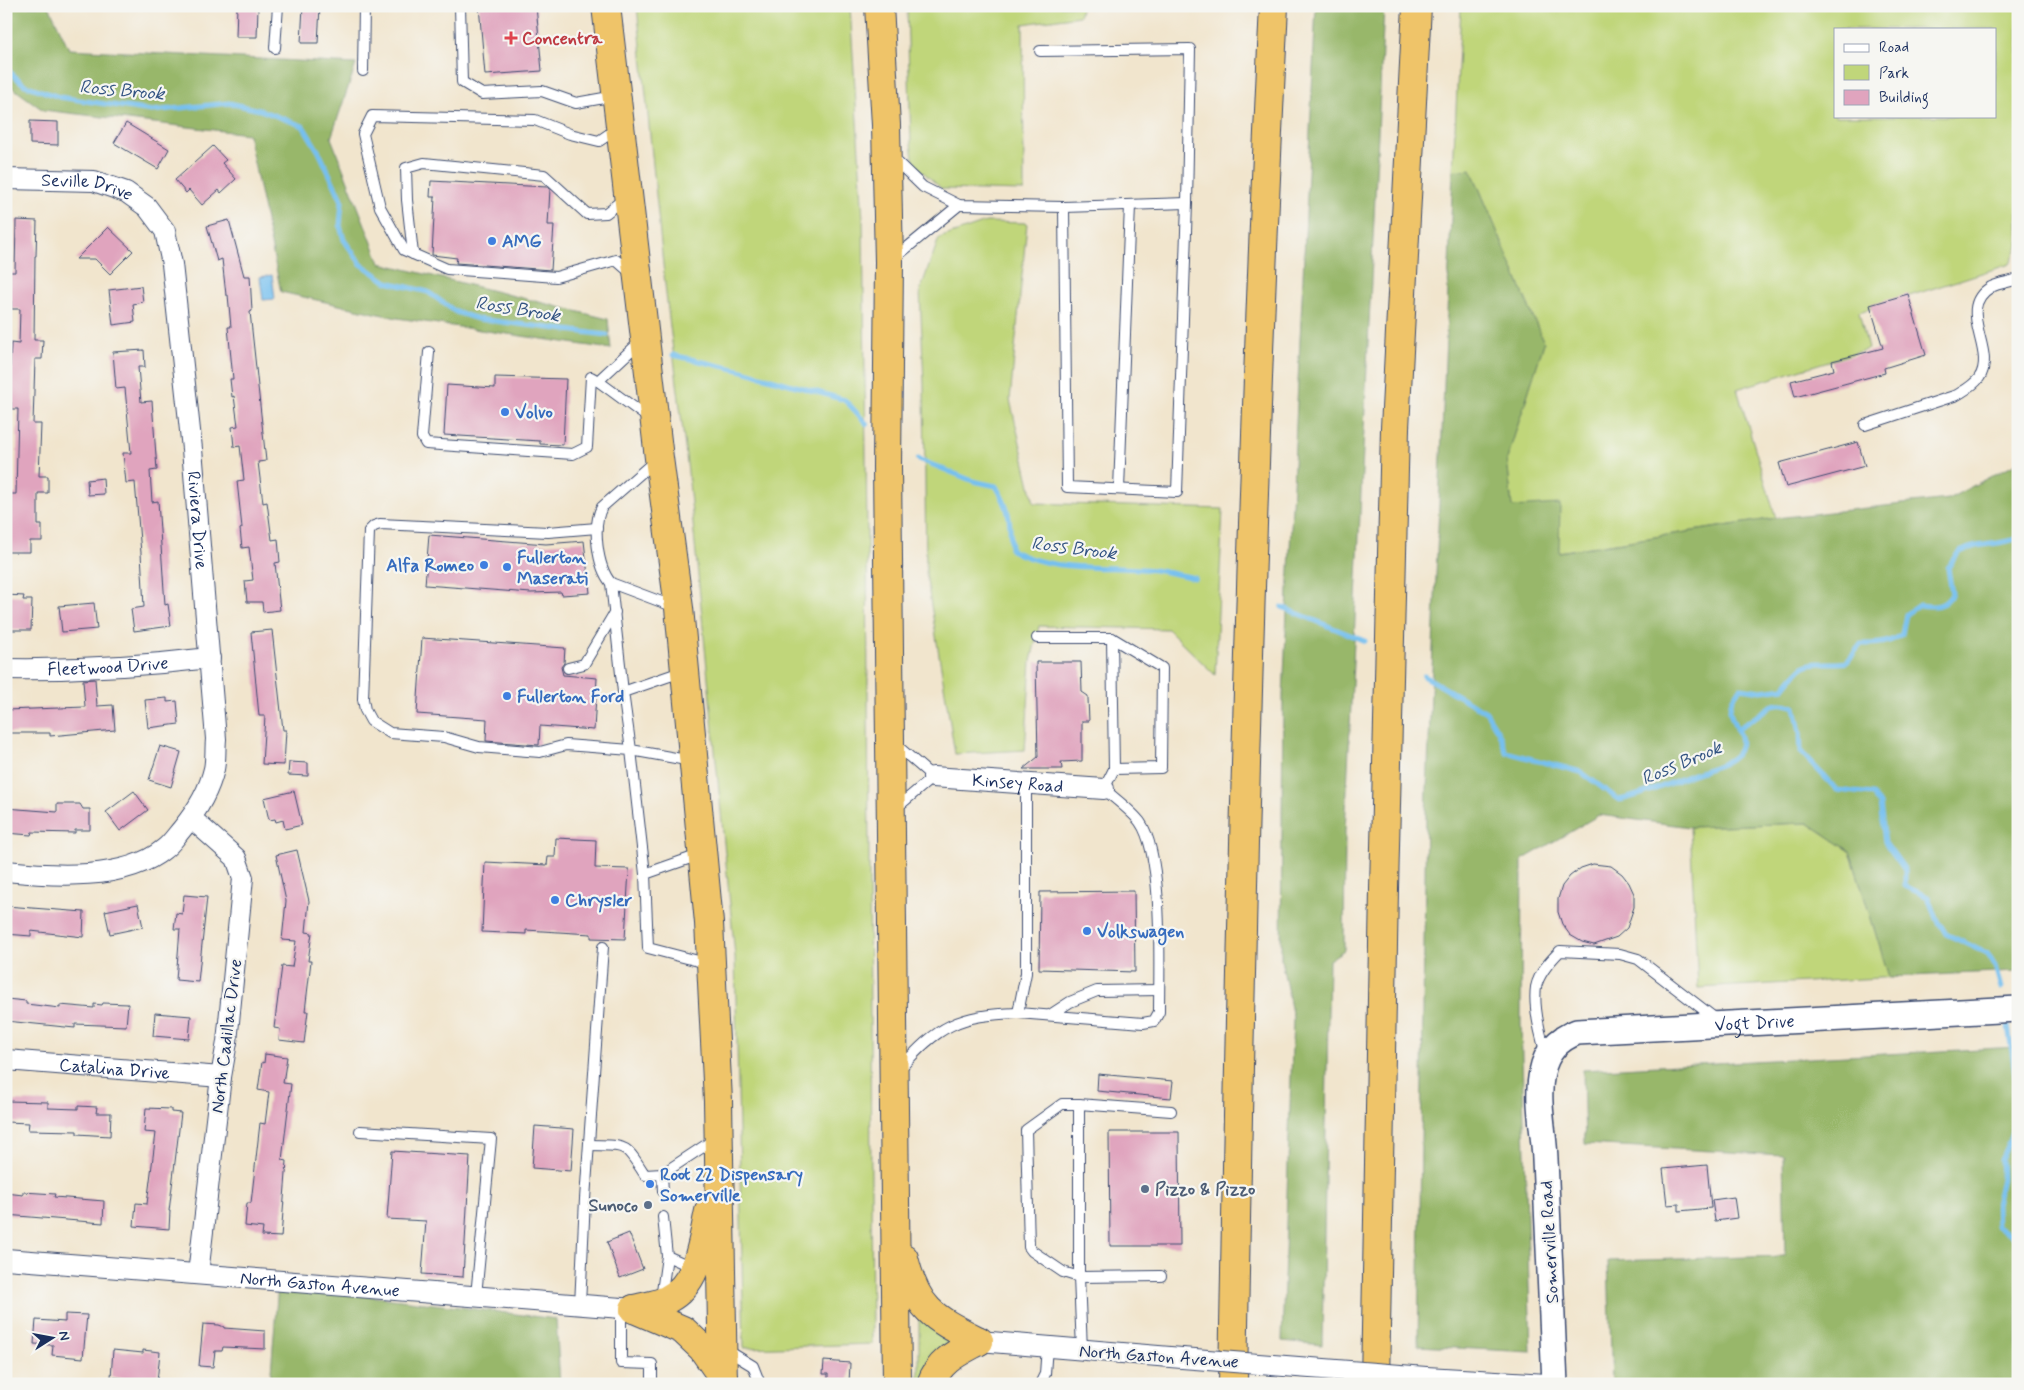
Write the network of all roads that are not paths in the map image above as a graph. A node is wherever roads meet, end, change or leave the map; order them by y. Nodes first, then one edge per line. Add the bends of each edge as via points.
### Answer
1 (278, 6) edge
2 (364, 6) edge
3 (460, 6) edge
4 (606, 6) edge
5 (879, 6) edge
6 (895, 6) edge
7 (1274, 6) edge
8 (1417, 6) edge
9 (275, 48) dead end
10 (1040, 51) dead end
11 (363, 71) dead end
12 (616, 96) junction
13 (886, 125) junction
14 (619, 128) junction
15 (886, 152) junction
16 (6, 178) edge
17 (628, 196) junction
18 (1187, 203) junction
19 (959, 205) junction
20 (1130, 205) junction
21 (1064, 207) junction
22 (157, 220) joint
23 (413, 254) junction
24 (890, 262) junction
25 (2018, 279) edge
26 (639, 280) junction
27 (645, 337) junction
28 (429, 352) dead end
29 (598, 381) junction
30 (655, 422) junction
31 (1864, 425) dead end
32 (659, 458) junction
33 (1118, 489) junction
34 (597, 528) junction
35 (611, 582) junction
36 (679, 608) junction
37 (616, 612) junction
38 (1037, 638) dead end
39 (1112, 638) junction
40 (210, 658) junction
41 (568, 668) dead end
42 (6, 669) edge
43 (685, 671) junction
44 (623, 692) junction
45 (890, 738) junction
46 (631, 750) junction
47 (694, 762) junction
48 (1114, 769) junction
49 (933, 777) junction
50 (1026, 784) junction
51 (1104, 788) junction
52 (890, 813) junction
53 (192, 818) junction
54 (703, 854) junction
55 (6, 871) edge
56 (645, 874) junction
57 (603, 947) dead end
58 (711, 964) junction
59 (1159, 990) junction
60 (2018, 1009) edge
61 (1018, 1013) junction
62 (1050, 1015) junction
63 (1724, 1025) junction
64 (1546, 1056) junction
65 (6, 1060) edge
66 (893, 1076) junction
67 (221, 1077) junction
68 (1540, 1100) joint
69 (1079, 1104) junction
70 (1171, 1111) dead end
71 (360, 1131) dead end
72 (589, 1145) junction
73 (719, 1150) junction
74 (662, 1174) junction
75 (663, 1191) dead end
76 (663, 1217) dead end
77 (896, 1222) junction
78 (667, 1256) junction
79 (6, 1259) edge
80 (695, 1268) junction
81 (198, 1274) junction
82 (1162, 1276) dead end
83 (1079, 1277) junction
84 (476, 1296) junction
85 (660, 1303) junction
86 (580, 1305) junction
87 (627, 1308) junction
88 (980, 1341) junction
89 (1047, 1346) junction
90 (722, 1348) junction
91 (1082, 1350) junction
92 (1045, 1374) junction
93 (720, 1381) edge
94 (652, 1384) edge
95 (760, 1384) edge
96 (897, 1384) edge
97 (930, 1384) edge
98 (1040, 1384) edge
99 (1050, 1384) edge
100 (1233, 1384) edge
101 (1375, 1384) edge
102 (1547, 1384) edge
103 (1556, 1384) edge

1 - 9 lane
2 - 11 lane
3 - 12 lane via 462,82 482,94 542,91 576,103
4 - 12 highway
5 - 13 highway
6 - 13 highway
7 - 100 highway via 1243,830
8 - 101 highway via 1395,428
10 - 18 lane via 1190,49
12 - 14 highway
13 - 15 highway
14 - 17 highway
14 - 23 lane via 599,141 535,120 372,116 364,134 380,207 404,250
15 - 19 lane via 923,187
15 - 24 highway
16 - 22 street, Seville Drive via 94,181 126,192 147,207
17 - 23 lane via 606,213 587,214 544,174 424,163 406,168
17 - 26 highway
18 - 20 lane
18 - 33 lane via 1177,492
19 - 21 lane
19 - 24 lane
20 - 21 lane
20 - 33 lane
21 - 33 lane via 1067,487
22 - 40 street, Riviera Drive via 165,231 172,264
23 - 26 lane via 447,269 556,277 616,260
24 - 45 highway via 887,476
25 - 31 lane via 1992,287 1977,304 1975,318 1983,363 1980,377 1970,387 1957,395
26 - 27 highway
27 - 29 lane
27 - 30 highway
28 - 29 lane via 422,437 426,444 573,454 587,447 591,377
29 - 30 lane
30 - 32 highway
32 - 34 lane via 602,507
32 - 36 highway
34 - 35 lane via 600,563
34 - 46 lane via 548,532 374,526 369,531 365,710 371,721 390,732 444,736 479,747 540,752 566,745
35 - 36 lane
35 - 37 lane
36 - 43 highway
37 - 41 lane via 584,664
37 - 44 lane
38 - 39 lane
39 - 48 lane
39 - 48 lane via 1162,668 1162,768
40 - 42 street, Fleetwood Drive via 147,665
40 - 53 street, Riviera Drive via 216,739 214,769
43 - 44 lane
43 - 47 highway
44 - 46 lane
45 - 49 lane
45 - 52 highway
46 - 47 lane
46 - 56 lane
47 - 54 highway
48 - 51 lane
49 - 50 street, Kinsey Road
49 - 52 lane
50 - 51 street, Kinsey Road
50 - 61 lane via 1026,973
51 - 59 lane via 1140,822 1151,845 1157,900
52 - 66 highway
53 - 55 street, Riviera Drive via 165,849 128,866 71,876
53 - 67 street, North Cadillac Drive via 236,858 243,878
54 - 56 lane
54 - 58 highway
56 - 58 lane via 648,948
57 - 72 lane
58 - 73 highway
59 - 62 lane via 1097,991
59 - 62 lane via 1158,1015 1151,1022
60 - 63 street, Vogt Drive
61 - 62 lane
61 - 66 lane via 986,1014 955,1022 915,1051
63 - 64 street, Vogt Drive via 1577,1032 1564,1036
63 - 64 lane via 1638,959 1620,954 1560,951 1548,963 1536,986 1537,1014
64 - 68 street, Vogt Drive via 1541,1073
65 - 67 street, Catalina Drive
66 - 77 highway
67 - 81 street, North Cadillac Drive
68 - 103 street, Somerville Road
69 - 70 lane
69 - 83 lane
69 - 83 lane via 1062,1104 1026,1130 1029,1246 1032,1252 1063,1272
71 - 84 lane via 490,1140
72 - 74 lane via 620,1146 629,1150 645,1175
72 - 86 lane
73 - 74 lane
73 - 80 highway
73 - 90 highway
74 - 75 lane
76 - 78 lane
77 - 88 highway via 908,1275 920,1301 945,1324
77 - 96 highway
78 - 80 lane
78 - 85 lane
79 - 81 street, North Gaston Avenue
80 - 85 highway via 684,1286
81 - 84 street, North Gaston Avenue
82 - 83 lane
83 - 91 lane
84 - 86 street, North Gaston Avenue
85 - 87 highway
86 - 87 street, North Gaston Avenue
87 - 93 highway via 683,1330 702,1348
87 - 94 lane via 621,1363 652,1364
88 - 89 street, North Gaston Avenue
88 - 97 highway via 948,1358
89 - 91 street, North Gaston Avenue
89 - 92 lane
90 - 93 highway
90 - 95 lane via 753,1366
91 - 102 street, North Gaston Avenue, bridge
92 - 98 lane
92 - 99 lane

